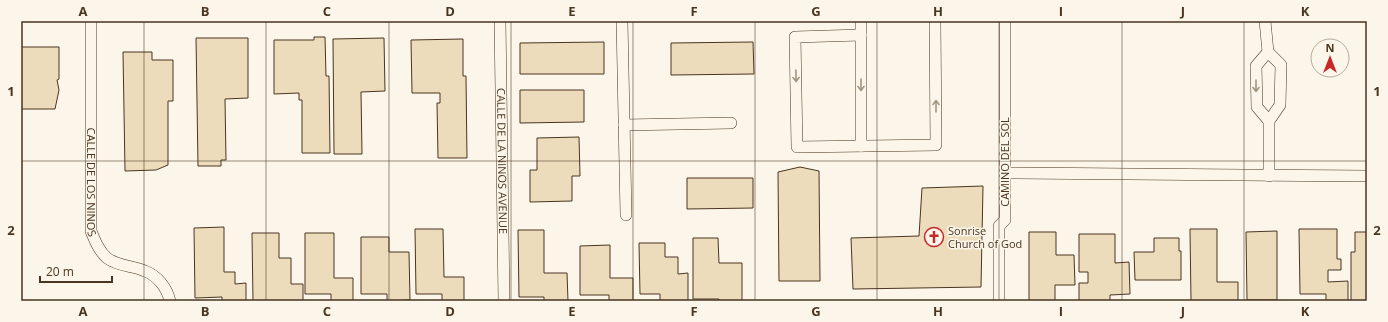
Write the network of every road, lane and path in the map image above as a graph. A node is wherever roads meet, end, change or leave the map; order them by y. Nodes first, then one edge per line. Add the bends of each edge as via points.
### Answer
1 (91, 21) edge
2 (500, 21) edge
3 (622, 21) edge
4 (861, 21) edge
5 (1005, 21) edge
6 (1265, 21) edge
7 (935, 25) edge
8 (861, 40) junction
9 (1268, 52) junction
10 (1269, 121) junction
11 (731, 123) dead end
12 (624, 125) junction
13 (861, 146) junction
14 (1005, 173) junction
15 (1269, 176) junction
16 (1367, 176) edge
17 (626, 215) dead end
18 (170, 301) edge
19 (504, 301) edge
20 (999, 301) edge

1 - 18 lane, CALLE DE LOS NINOS via 91,231 97,246 107,258 120,265 145,271 158,280 168,293
2 - 19 lane, CALLE DE LA NINOS AVENUE
3 - 12 lane
4 - 8 lane
5 - 14 lane, CAMINO DEL SOL
6 - 9 lane
13 -> 7 lane via 936,146
8 -> 13 lane
8 -> 13 lane via 795,37 797,147
9 - 10 lane via 1281,65 1280,105
9 -> 10 lane via 1256,66 1256,107
10 - 15 lane
11 - 12 lane
12 - 17 lane
14 - 15 lane
14 - 20 lane, CAMINO DEL SOL via 1005,220 999,226
15 - 16 lane

